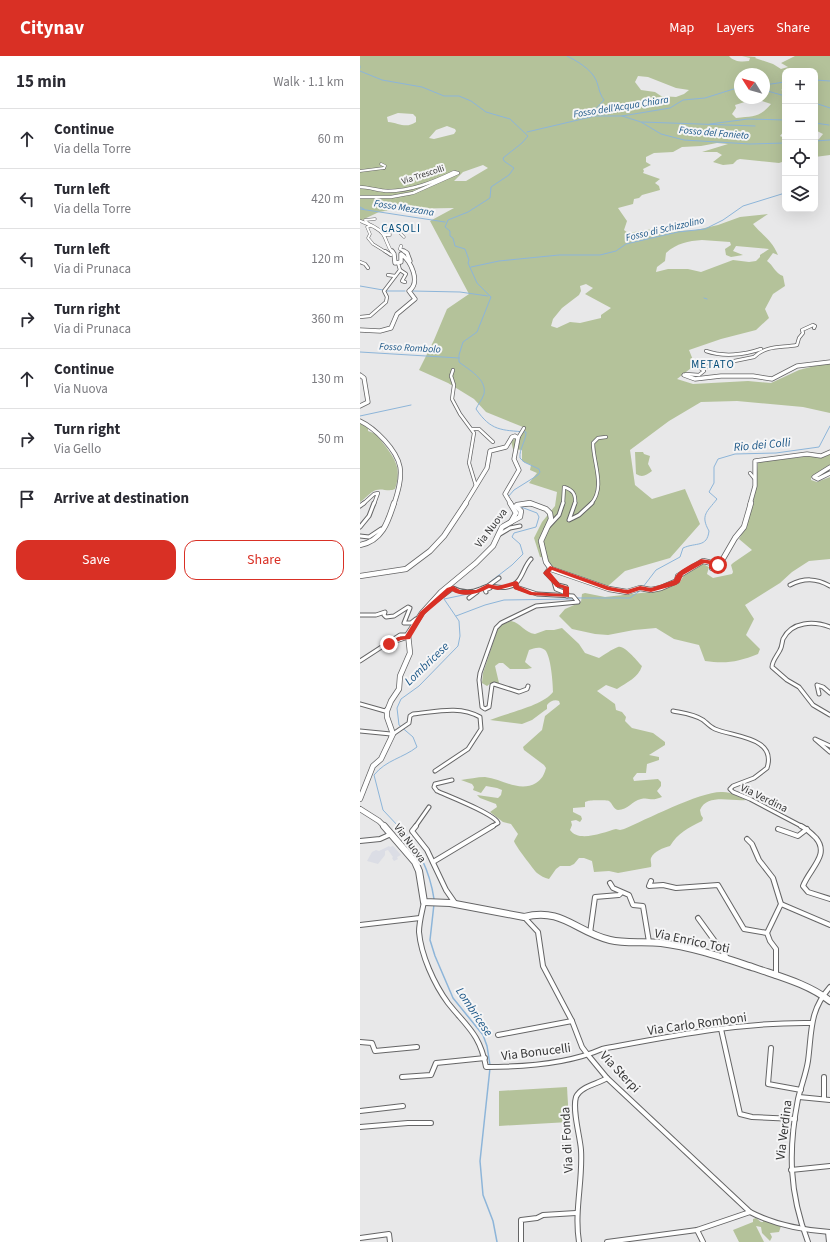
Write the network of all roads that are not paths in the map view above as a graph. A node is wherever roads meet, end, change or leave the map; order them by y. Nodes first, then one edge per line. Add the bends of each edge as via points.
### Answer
1 (381, 164) dead end
2 (360, 171) edge
3 (360, 187) edge
4 (360, 197) edge
5 (375, 219) dead end
6 (360, 221) edge
7 (368, 224) junction
8 (390, 225) dead end
9 (399, 232) dead end
10 (384, 235) junction
11 (404, 237) dead end
12 (401, 246) dead end
13 (391, 255) dead end
14 (360, 262) edge
15 (409, 262) junction
16 (398, 264) junction
17 (368, 268) dead end
18 (400, 270) junction
19 (396, 275) junction
20 (389, 276) dead end
21 (405, 276) junction
22 (405, 282) dead end
23 (382, 301) dead end
24 (386, 301) junction
25 (360, 317) edge
26 (814, 328) dead end
27 (360, 330) edge
28 (764, 349) junction
29 (706, 351) dead end
30 (830, 362) edge
31 (453, 370) dead end
32 (360, 375) edge
33 (685, 375) joint
34 (360, 406) edge
35 (360, 421) edge
36 (524, 428) dead end
37 (472, 429) junction
38 (606, 436) dead end
39 (518, 438) junction
40 (493, 442) dead end
41 (830, 452) edge
42 (830, 467) edge
43 (750, 473) dead end
44 (830, 473) edge
45 (754, 478) junction
46 (478, 486) junction
47 (360, 506) edge
48 (511, 522) junction
49 (520, 526) dead end
50 (360, 527) edge
51 (384, 527) junction
52 (546, 529) junction
53 (360, 536) edge
54 (496, 537) junction
55 (360, 546) edge
56 (531, 559) dead end
57 (550, 568) junction
58 (360, 576) edge
59 (499, 578) dead end
60 (554, 582) junction
61 (516, 583) junction
62 (790, 585) dead end
63 (488, 586) junction
64 (830, 586) edge
65 (492, 588) junction
66 (477, 592) junction
67 (486, 592) dead end
68 (566, 594) junction
69 (469, 598) dead end
70 (433, 602) junction
71 (360, 615) edge
72 (419, 618) junction
73 (830, 627) edge
74 (408, 636) junction
75 (360, 661) edge
76 (528, 686) dead end
77 (830, 693) edge
78 (819, 694) dead end
79 (360, 704) edge
80 (388, 708) junction
81 (673, 711) dead end
82 (830, 715) edge
83 (360, 731) edge
84 (392, 736) junction
85 (830, 746) edge
86 (830, 752) edge
87 (435, 770) dead end
88 (452, 780) dead end
89 (360, 799) edge
90 (429, 807) dead end
91 (360, 809) edge
92 (778, 829) dead end
93 (807, 829) junction
94 (392, 834) junction
95 (747, 839) dead end
96 (360, 841) edge
97 (433, 862) junction
98 (650, 881) dead end
99 (610, 883) dead end
100 (621, 893) junction
101 (830, 898) edge
102 (425, 902) junction
103 (456, 904) junction
104 (781, 904) junction
105 (524, 917) junction
106 (420, 918) junction
107 (698, 918) dead end
108 (360, 925) edge
109 (830, 925) edge
110 (590, 933) junction
111 (767, 933) junction
112 (649, 942) junction
113 (728, 959) junction
114 (776, 976) junction
115 (830, 987) edge
116 (822, 994) junction
117 (830, 1001) edge
118 (572, 1021) junction
119 (811, 1023) junction
120 (721, 1029) junction
121 (498, 1035) dead end
122 (360, 1042) edge
123 (417, 1047) dead end
124 (771, 1048) dead end
125 (588, 1055) junction
126 (485, 1058) junction
127 (402, 1077) dead end
128 (824, 1077) dead end
129 (607, 1078) junction
130 (801, 1090) junction
131 (799, 1096) junction
132 (824, 1099) junction
133 (830, 1100) edge
134 (403, 1106) dead end
135 (360, 1111) edge
136 (795, 1119) junction
137 (431, 1123) dead end
138 (360, 1127) edge
139 (830, 1166) edge
140 (791, 1170) junction
141 (750, 1212) junction
142 (576, 1213) junction
143 (802, 1229) junction
144 (697, 1230) junction
145 (829, 1232) edge
146 (360, 1238) edge
147 (390, 1242) edge
148 (521, 1242) edge
149 (579, 1242) edge
150 (607, 1242) edge
151 (703, 1242) edge
152 (808, 1242) edge
153 (829, 1242) edge

1 - 2 street via 384,168
3 - 4 street, Via Trescolli via 390,191 406,189 454,172 458,173 418,192 391,197
5 - 7 street via 366,220
6 - 7 street
7 - 10 street
7 - 13 street via 368,238
8 - 10 street via 390,235
9 - 11 street
10 - 16 street via 394,261
12 - 15 street via 400,248 408,255
14 - 17 street
15 - 16 street via 401,254 401,262
15 - 27 street via 416,282 409,291 414,301 397,314 388,330
16 - 18 street
18 - 19 street
18 - 21 street via 406,274
19 - 20 street
19 - 21 street
19 - 24 street via 384,291
21 - 22 street via 402,281
23 - 24 street
24 - 25 street via 370,316
26 - 28 street via 813,325 802,330 797,345
28 - 29 street via 750,353 716,354
28 - 33 street via 749,359 700,366 704,371 699,375
30 - 33 street via 797,366 772,379 721,376 695,379
31 - 37 street via 451,376 455,387 452,400
32 - 34 street via 364,378 368,402
35 - 51 street via 373,427 400,465 400,481
36 - 39 street
37 - 40 street via 480,429
37 - 46 street via 474,440 469,463 475,486
38 - 52 street via 598,438 593,443 599,487 595,500 578,516 569,520 576,496 571,489 564,487 564,500 558,516
39 - 46 street via 512,437 506,447 490,451 487,468
39 - 48 street, Via Nuova via 514,459 520,470 504,494 516,513
41 - 45 street via 821,456 807,454 759,459 755,462
42 - 44 street via 814,477 818,479
43 - 45 street
45 - 57 street via 752,498 744,527 720,564 712,568 712,563 704,561 678,576 677,581 673,583 651,590 640,588 628,592 609,589
46 - 58 street via 441,539 411,566 401,570
47 - 50 street via 378,493 369,516
48 - 52 street via 521,516 518,505 530,503 550,513 551,519
48 - 54 street, Via Nuova via 502,528
49 - 54 street via 506,530
51 - 53 street via 369,537
51 - 55 street via 377,538 369,544
52 - 57 street via 541,541
54 - 70 street, Via Nuova via 493,546
56 - 61 street via 523,566 520,579
57 - 60 street via 546,573
59 - 63 street
60 - 68 street via 556,590
60 - 68 street via 566,587
61 - 65 street
61 - 68 street via 516,588 530,594
62 - 64 street via 807,578 819,580
63 - 65 street
63 - 66 street
65 - 67 street via 485,590
66 - 69 street
66 - 70 street via 458,592 453,588
68 - 76 street via 578,602 536,606 496,628 480,673 482,707 489,708 494,684 519,692
70 - 72 street, Via Nuova
71 - 72 street via 376,616 385,612 384,616 391,617 408,607 410,608 404,623 411,623
72 - 74 street, Via Nuova
73 - 82 street via 819,622 796,626 783,639 772,667 800,687 813,705
74 - 75 street via 386,645
74 - 80 street via 410,652 400,676 399,689
77 - 78 street via 817,685
79 - 80 street via 385,711
80 - 84 street via 387,717
81 - 93 street, Via Verdina via 700,718 712,728 758,741 765,747 768,766 762,774 730,789
83 - 84 street
84 - 87 street via 409,723 413,714 454,710 480,717 482,729 468,749
84 - 89 street via 381,759 373,766
85 - 86 street via 815,739
88 - 97 street via 440,782 434,787 437,791 486,813 498,823
90 - 97 street via 412,831
91 - 94 street, Via Nuova via 379,821
92 - 93 street via 798,836
93 - 101 street, Via Verdina via 820,841 823,855 803,886 808,892
94 - 96 street via 380,839
94 - 102 street, Via Nuova via 415,862
95 - 104 street via 773,878
97 - 103 street via 446,890
98 - 111 street via 649,886 664,885 676,888 718,885 744,929
99 - 100 street
100 - 110 street via 595,897
100 - 112 street via 629,895 633,905 643,906
102 - 103 street
102 - 106 street
103 - 105 street
104 - 109 street
104 - 111 street
105 - 110 street, Via Enrico Toti via 536,913 548,914
105 - 118 street, Via Sterpi via 538,932 543,966
106 - 108 street
106 - 126 street via 421,946 436,983 447,1002 478,1038
107 - 113 street
110 - 112 street, Via Enrico Toti via 619,942
111 - 114 street via 776,949
112 - 113 street, Via Enrico Toti
113 - 114 street, Via Enrico Toti
114 - 116 street, Via Enrico Toti
115 - 116 street, Via Verdina
116 - 117 street, Via Enrico Toti
116 - 119 street, Via Verdina via 816,1004
118 - 121 street
118 - 125 street, Via Sterpi via 582,1047
119 - 120 street, Via Carlo Romboni
119 - 130 street, Via Verdina via 808,1060
120 - 125 street, Via Carlo Romboni via 602,1049
120 - 136 street via 740,1114
122 - 123 street via 372,1043 375,1050
124 - 130 street, Via Verdina via 768,1084
125 - 126 street, Via Bonucelli via 563,1061 493,1067 486,1067
125 - 129 street, Via Sterpi
126 - 127 street via 436,1063 431,1075
128 - 132 street
129 - 141 street, Via Sterpi
129 - 142 street, Via di Fonda via 599,1084 581,1090 576,1098 581,1154
130 - 131 street, Via Verdina
131 - 132 street
131 - 136 street, Via Verdina
132 - 133 street
134 - 135 street
136 - 140 street, Via Verdina via 791,1141
137 - 138 street
139 - 140 street
140 - 143 street, Via Verdina via 794,1200
141 - 143 street, Via Sterpi via 769,1222
141 - 144 street
142 - 148 street via 543,1215 521,1220
142 - 149 street, Via di Fonda
143 - 145 street, Via Sterpi
143 - 152 street, Via Verdina
144 - 150 street
144 - 151 street
145 - 153 street
146 - 147 street via 389,1234

